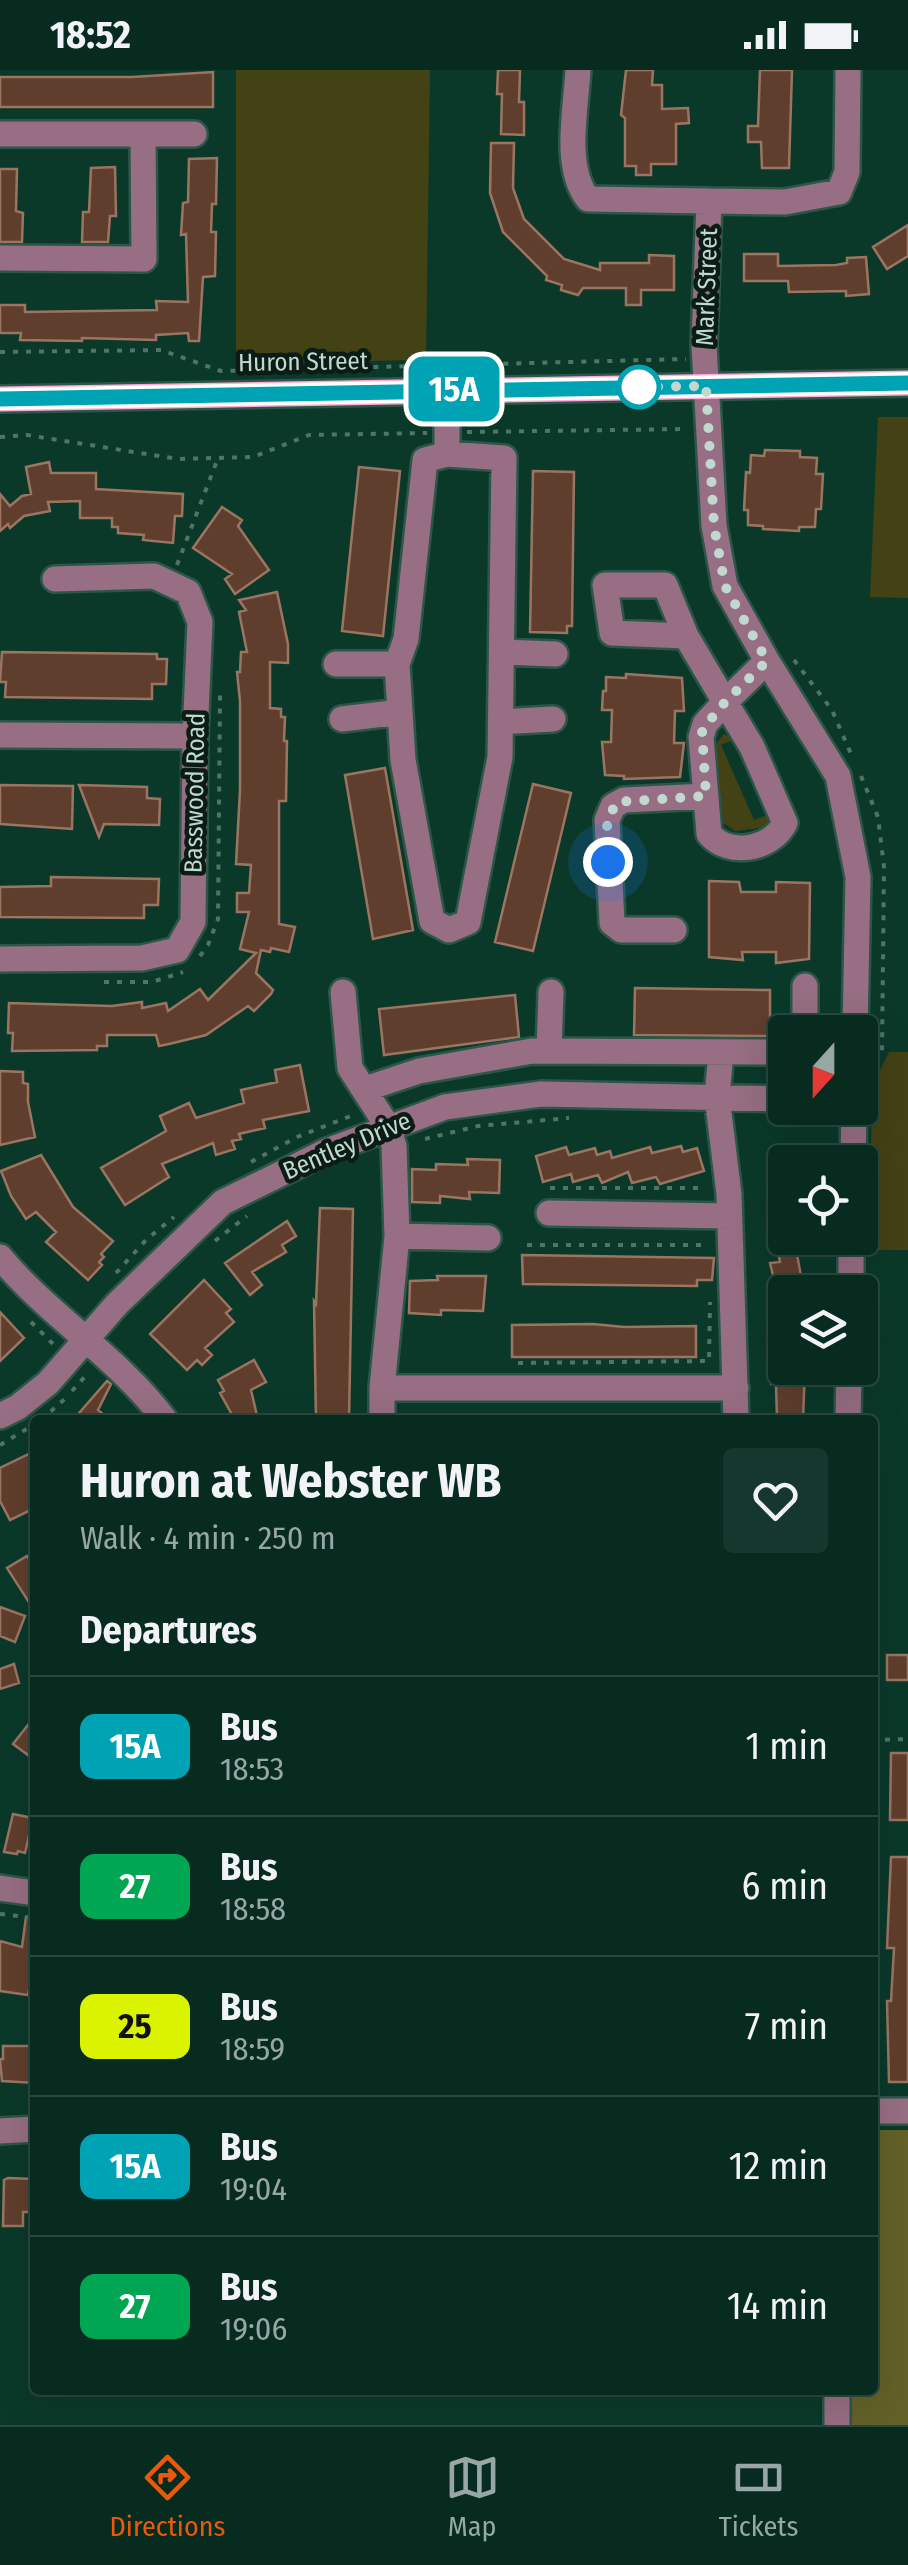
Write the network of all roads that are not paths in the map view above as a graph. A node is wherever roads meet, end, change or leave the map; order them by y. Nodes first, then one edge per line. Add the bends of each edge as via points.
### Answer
1 (578, 70) edge
2 (848, 70) edge
3 (0, 134) edge
4 (144, 134) junction
5 (194, 134) dead end
6 (709, 201) junction
7 (0, 258) edge
8 (908, 384) edge
9 (706, 386) junction
10 (448, 390) junction
11 (0, 398) edge
12 (447, 443) junction
13 (55, 579) dead end
14 (686, 636) dead end
15 (502, 652) junction
16 (555, 654) dead end
17 (778, 658) junction
18 (336, 664) dead end
19 (396, 664) junction
20 (725, 702) junction
21 (400, 712) junction
22 (342, 719) dead end
23 (553, 719) dead end
24 (501, 722) junction
25 (0, 735) edge
26 (195, 736) junction
27 (706, 796) junction
28 (674, 930) dead end
29 (0, 959) edge
30 (805, 986) dead end
31 (343, 992) dead end
32 (551, 992) dead end
33 (804, 1015) edge
34 (855, 1015) edge
35 (549, 1051) junction
36 (722, 1052) junction
37 (768, 1052) edge
38 (365, 1089) junction
39 (717, 1097) junction
40 (768, 1098) edge
41 (391, 1136) junction
42 (549, 1200) road end
43 (728, 1216) junction
44 (397, 1236) junction
45 (488, 1238) dead end
46 (0, 1258) edge
47 (86, 1341) junction
48 (849, 1385) edge
49 (382, 1388) junction
50 (736, 1388) junction
51 (161, 1415) edge
52 (382, 1415) edge
53 (736, 1415) edge
54 (848, 1415) edge
55 (0, 1416) edge
56 (0, 1888) edge
57 (30, 1892) edge
58 (908, 2110) edge
59 (878, 2111) edge
60 (30, 2129) edge
61 (0, 2132) edge
62 (838, 2395) edge
63 (837, 2425) edge

1 - 6 street, Mark Street via 574,161 588,199
2 - 6 street via 848,172 838,192 785,202
3 - 4 street
4 - 5 street
4 - 7 street via 144,259
6 - 9 street, Mark Street
8 - 9 main road, Huron Street
9 - 10 main road, Huron Street
9 - 17 street, Mark Street via 714,526 725,586
10 - 11 main road, Huron Street
10 - 12 street
12 - 15 street via 504,458
12 - 19 street via 426,460 406,639
13 - 26 street, Basswood Road via 154,576 188,592 200,622
14 - 20 street
15 - 16 street
15 - 24 street
17 - 20 street
17 - 34 street, Mark Street via 838,776 858,877
18 - 19 street
19 - 21 street
20 - 27 street via 701,737
20 - 27 street via 785,823 764,843 726,845 709,834
21 - 22 street
21 - 24 street via 432,921 449,930 468,922
23 - 24 street
25 - 26 street
26 - 29 street, Basswood Road via 193,922 178,950 142,958
27 - 28 street via 624,800 607,820 612,923 621,930
30 - 33 street
31 - 38 street via 350,1068
32 - 35 street
35 - 36 street
35 - 38 street via 419,1071
36 - 37 street
36 - 39 street
38 - 41 street
39 - 40 street, Bentley Drive
39 - 41 street, Bentley Drive via 541,1094 444,1108
39 - 43 street
41 - 44 street
41 - 47 street, Bentley Drive via 326,1150 223,1202
42 - 43 street
43 - 50 street
44 - 45 street
44 - 49 street
46 - 47 street
47 - 51 street
47 - 55 street, Bentley Drive via 48,1384
48 - 54 street
49 - 50 street
49 - 52 street
50 - 53 street
56 - 57 street
58 - 59 street
60 - 61 street
62 - 63 street

